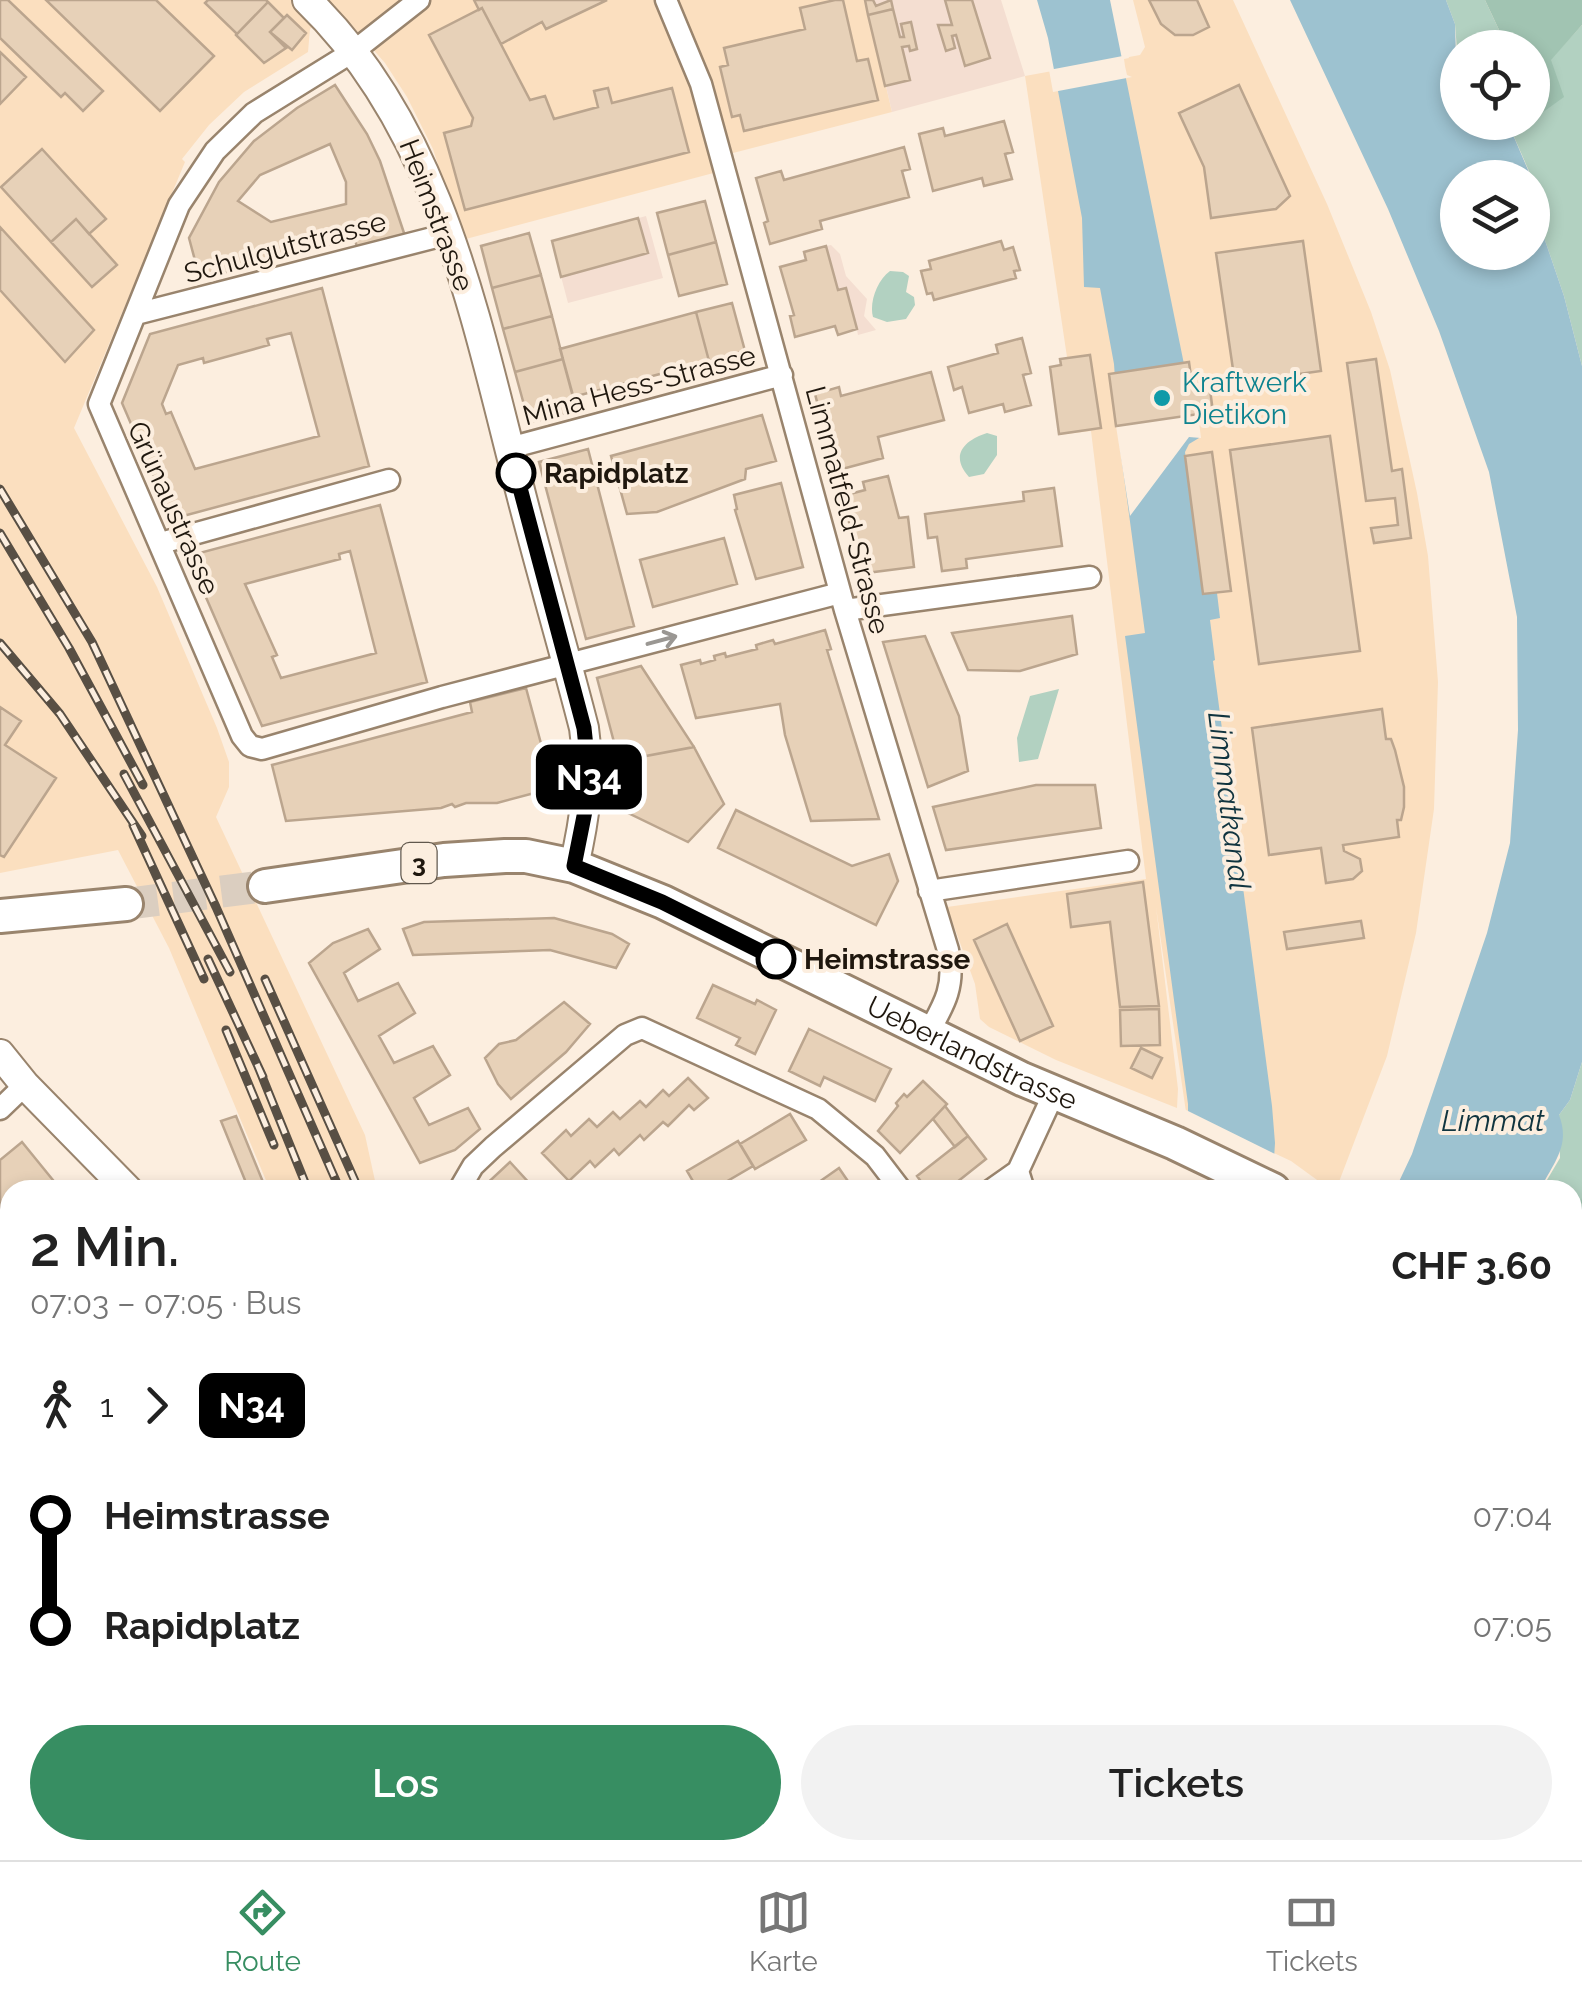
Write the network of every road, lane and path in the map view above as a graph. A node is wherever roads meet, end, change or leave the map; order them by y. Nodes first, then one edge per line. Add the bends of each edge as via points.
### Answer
1 (307, 0) edge
2 (418, 0) edge
3 (666, 0) edge
4 (354, 51) junction
5 (448, 234) junction
6 (136, 314) junction
7 (782, 376) junction
8 (509, 448) junction
9 (390, 480) dead end
10 (161, 544) junction
11 (1090, 577) dead end
12 (843, 602) junction
13 (568, 665) junction
14 (1128, 862) dead end
15 (574, 866) junction
16 (265, 886) tunnel mouth
17 (929, 891) junction
18 (126, 904) tunnel mouth
19 (0, 916) edge
20 (928, 1033) junction
21 (0, 1054) edge
22 (25, 1086) junction
23 (1054, 1094) junction
24 (0, 1109) edge
25 (118, 1180) edge
26 (465, 1180) edge
27 (888, 1180) edge
28 (1021, 1180) edge
29 (1252, 1180) edge

1 - 4 street, Heimstrasse
2 - 4 street, Grünaustrasse
3 - 7 street, Limmatfeld-Strasse via 701,84
4 - 5 street, Heimstrasse via 403,125
4 - 6 street, Grünaustrasse via 254,112 215,151 179,206
5 - 6 street, Schulgutstrasse
5 - 8 street, Heimstrasse
6 - 10 street, Grünaustrasse via 100,404
7 - 8 street, Mina Hess-Strasse
7 - 12 street, Limmatfeld-Strasse
8 - 13 street, Heimstrasse
9 - 10 street
10 - 13 street, Grünaustrasse via 250,746
11 - 12 street
13 -> 12 street
12 - 17 street, Limmatfeld-Strasse
13 - 15 street, Heimstrasse via 589,775
14 - 17 street
15 - 16 main road, Ueberlandstrasse / 3 via 506,856
15 - 20 main road, Ueberlandstrasse / 3
17 - 20 street, Limmatfeld-Strasse via 952,980
18 - 19 main road
20 - 23 main road, Ueberlandstrasse / 3
21 - 22 street
22 - 24 street
22 - 25 street
23 - 28 street
23 - 29 main road, Ueberlandstrasse / 3
26 - 27 street via 508,1134 642,1028 818,1109 875,1156

